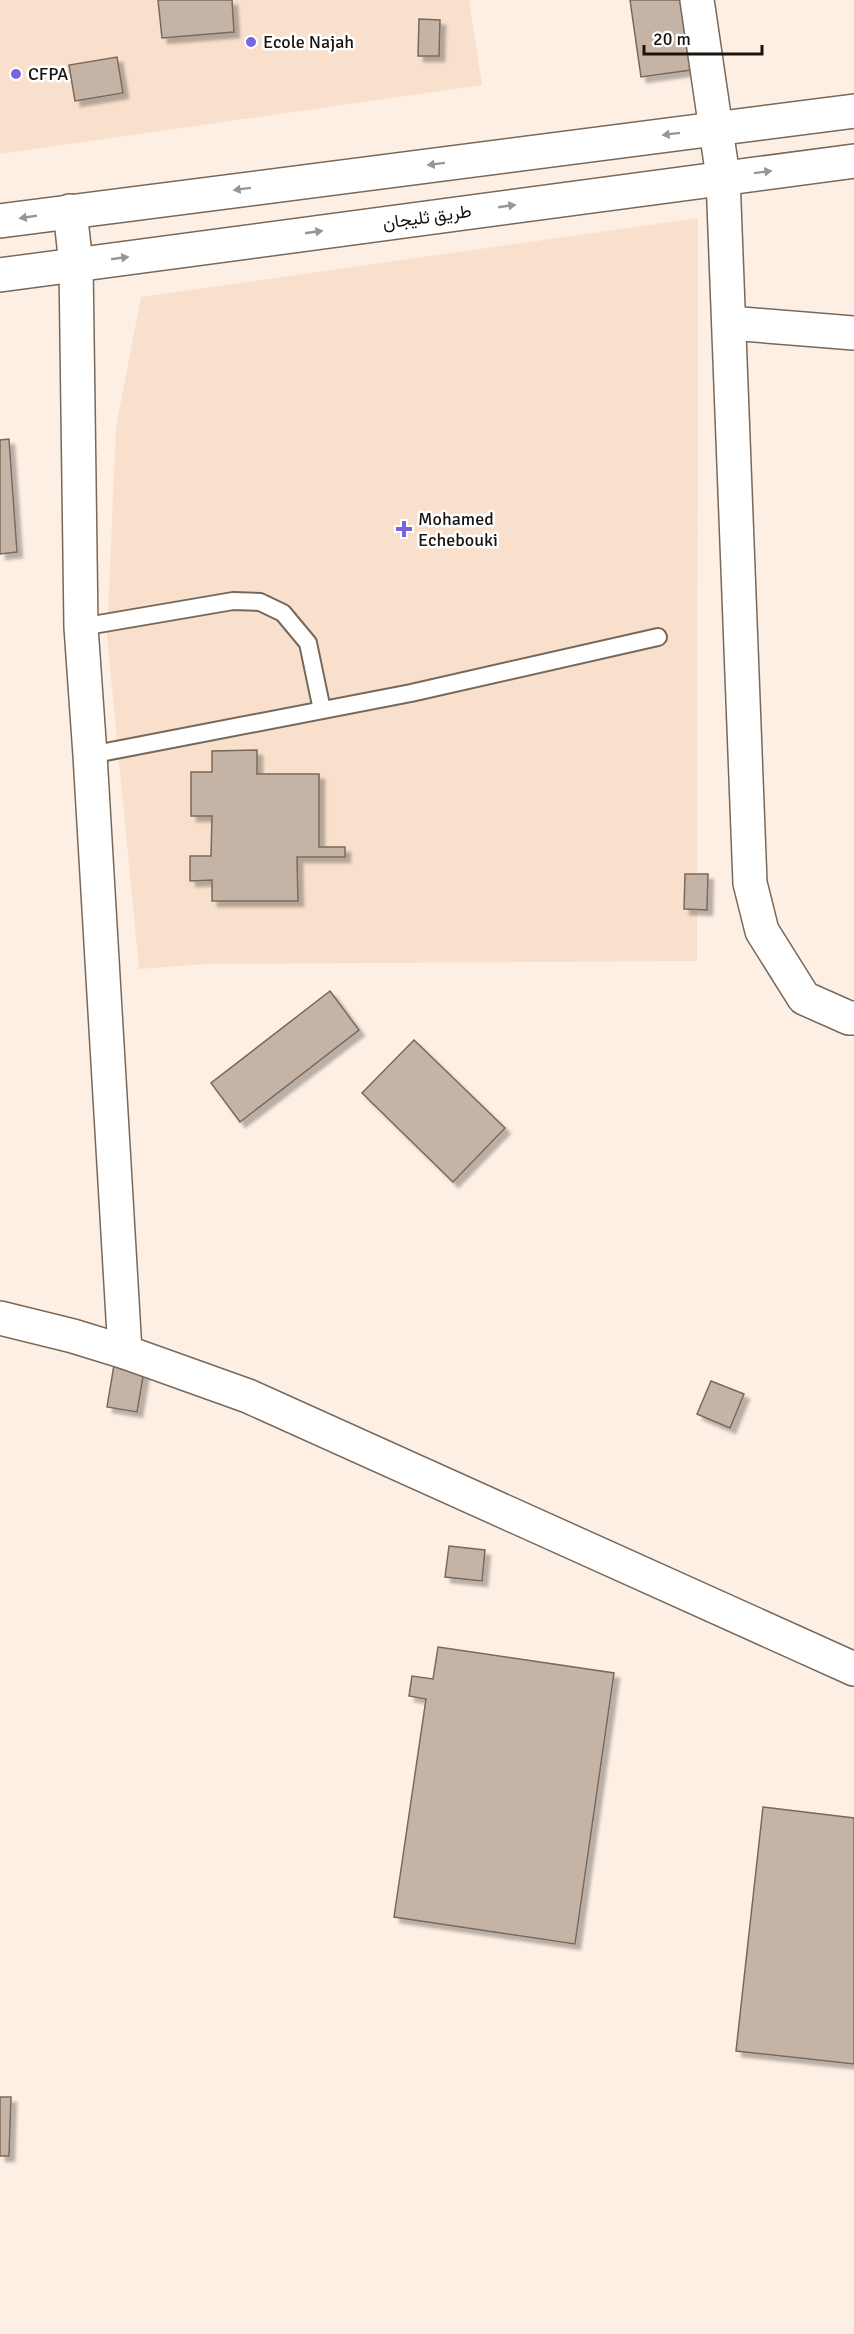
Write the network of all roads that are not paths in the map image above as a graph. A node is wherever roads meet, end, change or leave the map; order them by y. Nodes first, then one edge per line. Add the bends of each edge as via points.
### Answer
1 (697, 0) edge
2 (854, 111) edge
3 (717, 128) junction
4 (854, 160) edge
5 (723, 177) junction
6 (70, 211) junction
7 (0, 221) edge
8 (76, 264) junction
9 (0, 275) edge
10 (729, 323) junction
11 (854, 333) edge
12 (81, 627) junction
13 (658, 638) dead end
14 (322, 710) junction
15 (90, 755) junction
16 (854, 1018) edge
17 (0, 1318) edge
18 (125, 1352) junction
19 (854, 1669) edge

1 - 3 street
2 - 3 street
3 - 5 street
3 -> 6 street
5 -> 4 street, طريق ثليجان
8 -> 5 street, طريق ثليجان
5 - 10 street
6 -> 7 street
6 - 8 street
8 - 9 street, طريق ثليجان
8 - 12 street
10 - 11 street
10 - 16 street via 750,883 762,931 804,998
12 - 14 lane via 233,601 260,602 283,613 308,643
12 - 15 street
13 - 14 lane
14 - 15 lane
15 - 18 street
17 - 18 street
18 - 19 street via 248,1396

